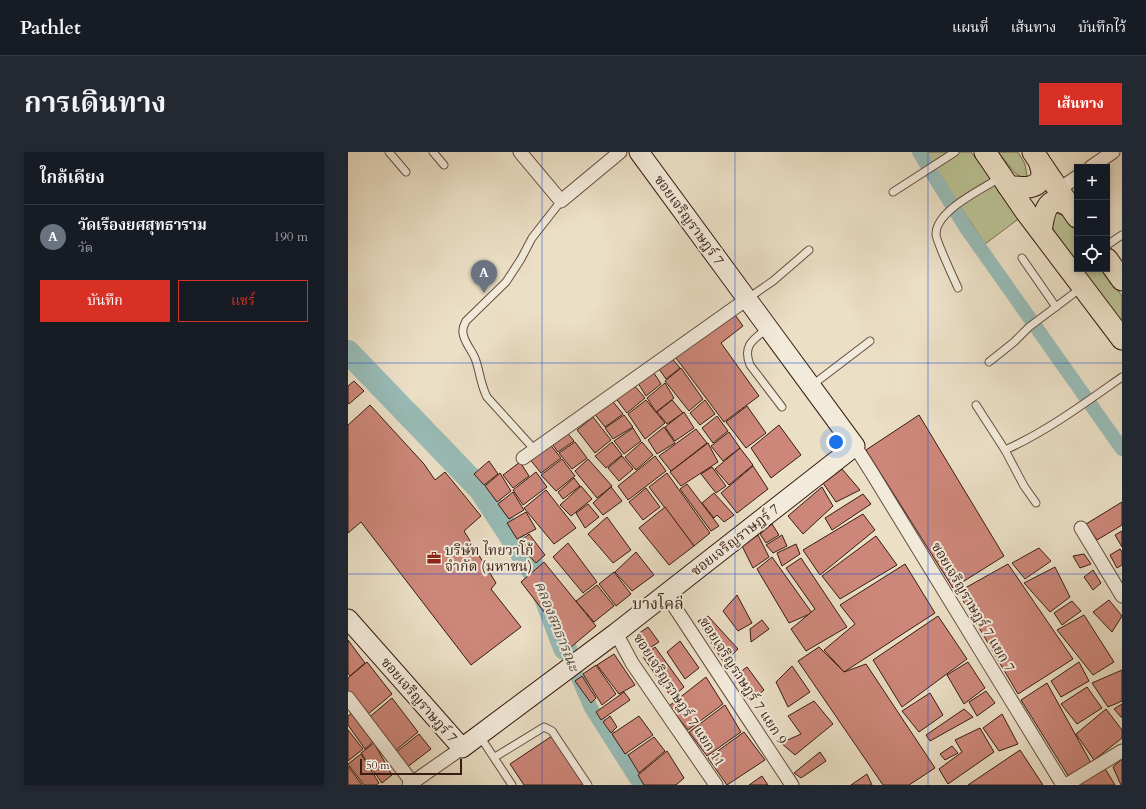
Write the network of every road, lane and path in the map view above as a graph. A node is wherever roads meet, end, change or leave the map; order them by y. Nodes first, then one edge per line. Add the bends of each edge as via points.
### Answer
1 (389, 152) edge
2 (433, 152) edge
3 (620, 152) edge
4 (639, 152) edge
5 (955, 152) edge
6 (985, 152) edge
7 (1113, 152) edge
8 (525, 154) edge
9 (1036, 156) edge
10 (444, 164) dead end
11 (1095, 164) edge
12 (406, 172) dead end
13 (1005, 181) junction
14 (1074, 186) edge
15 (893, 192) dead end
16 (560, 201) junction
17 (1068, 204) edge
18 (1041, 231) junction
19 (1122, 235) edge
20 (1110, 243) edge
21 (809, 250) dead end
22 (1022, 258) dead end
23 (1110, 264) edge
24 (1122, 280) edge
25 (1083, 287) junction
26 (958, 288) dead end
27 (747, 299) junction
28 (1056, 308) junction
29 (769, 328) junction
30 (1122, 339) edge
31 (870, 341) dead end
32 (989, 362) dead end
33 (1122, 377) edge
34 (811, 386) junction
35 (976, 405) dead end
36 (782, 406) dead end
37 (855, 446) junction
38 (534, 449) junction
39 (1005, 450) junction
40 (523, 458) dead end
41 (1036, 503) dead end
42 (1081, 528) dead end
43 (666, 594) junction
44 (1122, 596) edge
45 (350, 625) edge
46 (616, 633) junction
47 (348, 698) edge
48 (479, 735) junction
49 (462, 748) junction
50 (1122, 751) edge
51 (495, 757) junction
52 (412, 784) edge
53 (512, 785) edge
54 (588, 785) edge
55 (716, 785) edge
56 (792, 785) edge
57 (1063, 785) edge
58 (1066, 785) edge

1 - 12 lane
2 - 10 lane
3 - 16 street
4 - 27 street, ซอยเจริญราษฎร์ 7
5 - 15 lane
6 - 13 main road
7 - 11 street
8 - 16 street
9 - 13 main road via 1042,174 1032,187 1023,188
9 - 17 main road
13 - 18 main road
13 - 26 lane via 968,198 948,212 940,222 936,235
14 - 17 street
16 - 38 lane via 532,238 506,282 466,321 463,328 466,344 476,360 482,388 487,397
17 - 18 main road via 1051,202 1047,207
18 - 25 main road
19 - 20 lane
21 - 27 lane
22 - 28 lane
23 - 24 main road
25 - 28 lane
25 - 30 main road
27 - 29 street, ซอยเจริญราษฎร์ 7
27 - 38 street
28 - 32 lane via 1029,327
29 - 34 street, ซอยเจริญราษฎร์ 7
29 - 36 lane via 752,341 747,349 747,357 750,365
31 - 34 lane
33 - 39 lane via 1026,441
34 - 37 street, ซอยเจริญราษฎร์ 7
35 - 39 lane
37 - 43 street, ซอยเจริญราษฎร์ 7
37 - 57 street, ซอยเจริญราษฎร์ 7 แยก 7
38 - 40 street
39 - 41 lane
42 - 44 street
43 - 46 street, ซอยเจริญราษฎร์ 7
43 - 56 street, ซอยเจริญราษฎร์ 7 แยก 9
45 - 49 street, ซอยเจริญราษฎร์ 7
46 - 48 street, ซอยเจริญราษฎร์ 7
46 - 55 street, ซอยเจริญราษฎร์ 7 แยก 11 via 632,663
47 - 52 street
48 - 49 street, ซอยเจริญราษฎร์ 7
48 - 51 lane
49 - 52 street
50 - 58 street
51 - 53 lane
51 - 54 lane via 544,727 552,731

